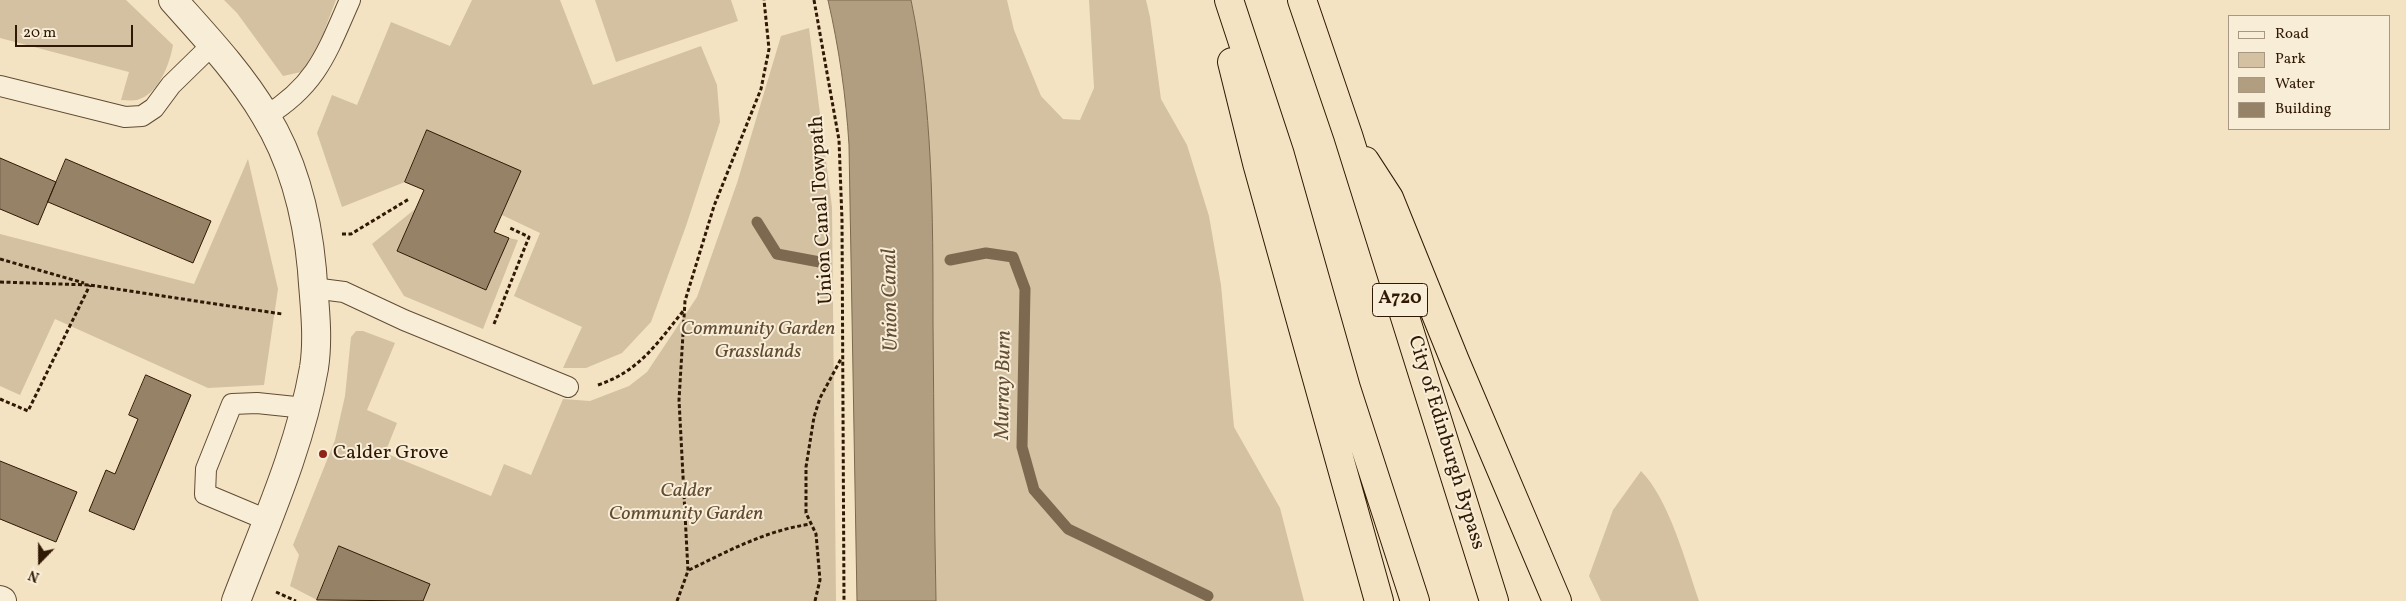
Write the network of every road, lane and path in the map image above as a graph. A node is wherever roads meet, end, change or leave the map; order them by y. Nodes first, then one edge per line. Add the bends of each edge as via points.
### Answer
1 (173, 0) edge
2 (350, 0) edge
3 (764, 0) edge
4 (814, 0) edge
5 (1217, 0) edge
6 (1229, 0) edge
7 (1302, 0) edge
8 (213, 44) junction
9 (0, 86) edge
10 (266, 116) junction
11 (1348, 135) junction
12 (409, 199) dead end
13 (508, 227) dead end
14 (309, 233) junction
15 (0, 259) edge
16 (0, 282) edge
17 (90, 285) junction
18 (313, 288) junction
19 (685, 310) junction
20 (317, 320) junction
21 (483, 352) junction
22 (842, 358) junction
23 (568, 387) joint
24 (0, 399) edge
25 (305, 408) junction
26 (267, 520) junction
27 (811, 524) junction
28 (688, 571) junction
29 (236, 601) edge
30 (677, 601) edge
31 (815, 601) edge
32 (844, 601) edge
33 (1379, 601) edge
34 (1415, 601) edge
35 (1494, 601) edge
36 (1557, 601) edge

1 - 8 street
2 - 10 lane via 322,64 312,79 285,104
3 - 19 path via 769,48 761,89 714,206
4 - 22 path, Union Canal Towpath via 839,140
5 - 33 highway via 1257,163
6 - 34 highway via 1280,155 1346,388
7 - 11 highway, City of Edinburgh Bypass / A720
8 - 9 lane via 171,85 154,108 142,116 125,117
8 - 10 street
10 - 14 street via 296,183
11 - 35 highway, City of Edinburgh Bypass / A720
11 - 36 highway, A720 via 1390,198
12 - 14 path via 351,234
13 - 21 path via 529,237
14 - 18 street
15 - 17 path
16 - 17 path
17 - 20 path
17 - 24 path via 28,411
18 - 20 street
18 - 21 lane via 344,292
19 - 23 path via 642,362 608,382 584,390
19 - 28 path via 679,400
20 - 25 street via 314,366
21 - 23 lane
22 - 27 path via 829,379 814,417 806,467 806,513
22 - 32 path, Union Canal Towpath
25 - 26 street
25 - 26 lane via 232,404 206,469 205,494
26 - 29 street
27 - 28 path via 789,527 742,544
27 - 31 path via 816,534 820,580
28 - 30 path

